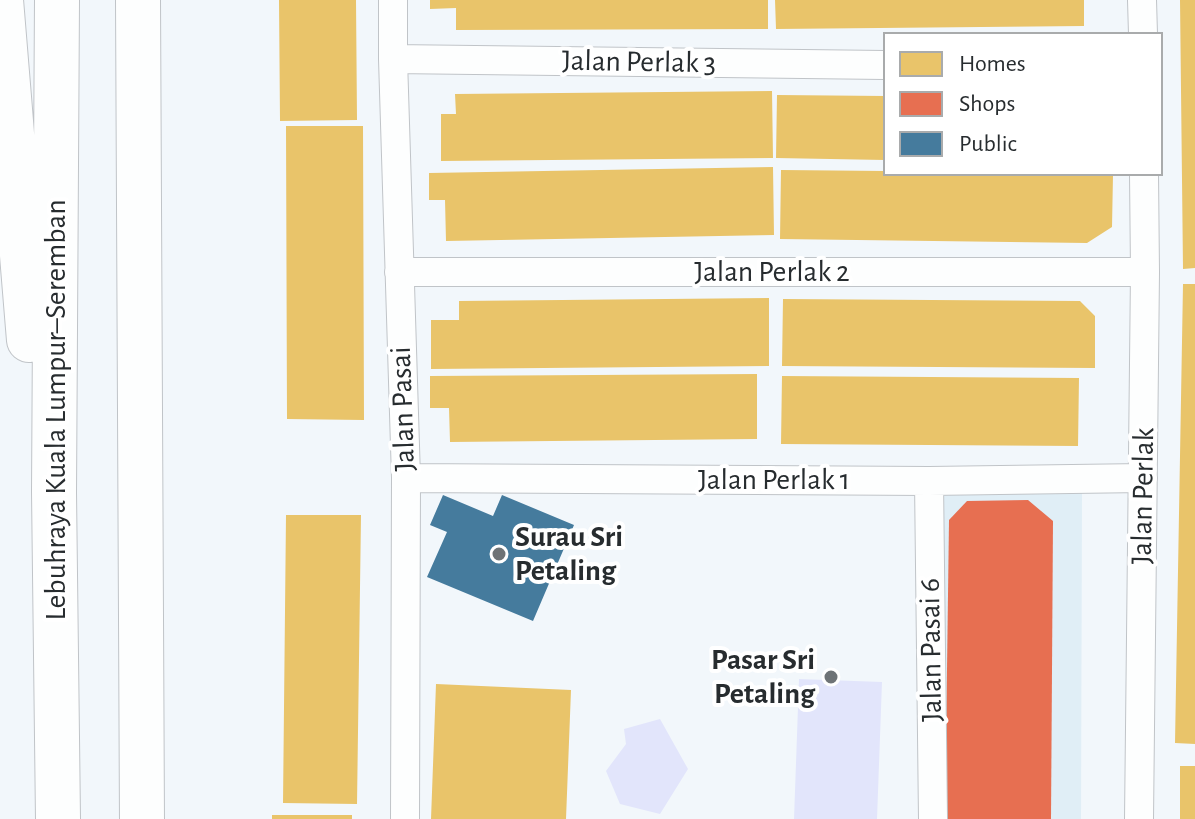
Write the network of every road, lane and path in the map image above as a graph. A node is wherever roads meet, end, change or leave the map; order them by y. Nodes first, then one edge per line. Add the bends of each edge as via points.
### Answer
1 (1, 0) edge
2 (37, 0) edge
3 (57, 0) edge
4 (138, 0) edge
5 (393, 0) edge
6 (1142, 0) edge
7 (1143, 32) edge
8 (393, 59) junction
9 (883, 65) edge
10 (56, 146) junction
11 (1144, 176) edge
12 (399, 272) junction
13 (1145, 272) junction
14 (406, 478) junction
15 (1143, 478) junction
16 (929, 481) junction
17 (54, 492) junction
18 (58, 819) edge
19 (142, 819) edge
20 (405, 819) edge
21 (933, 819) edge
22 (1139, 819) edge

1 - 17 highway via 36,416
2 - 10 highway
3 - 10 highway, Lebuhraya Kuala Lumpur–Seremban
4 - 19 highway
5 - 8 street, Jalan Pasai
6 - 7 street
8 - 9 street, Jalan Perlak 3
8 - 12 street, Jalan Pasai
10 - 17 highway, Lebuhraya Kuala Lumpur–Seremban
11 - 13 street, Jalan Perlak
12 - 13 street, Jalan Perlak 2
12 - 14 street, Jalan Pasai
13 - 15 street, Jalan Perlak
14 - 16 street, Jalan Perlak 1
14 - 20 street, Jalan Pasai
15 - 16 street, Jalan Perlak 1
15 - 22 street, Jalan Perlak
16 - 21 street, Jalan Pasai 6
17 - 18 highway, Lebuhraya Kuala Lumpur–Seremban

